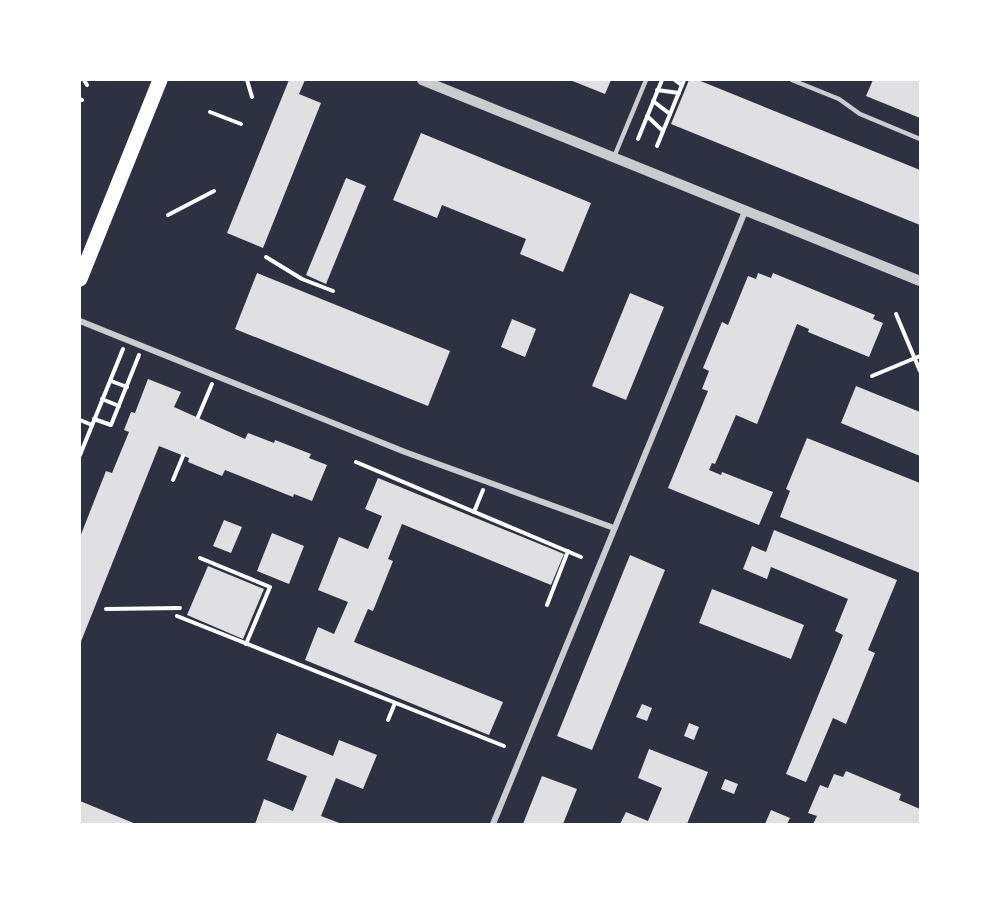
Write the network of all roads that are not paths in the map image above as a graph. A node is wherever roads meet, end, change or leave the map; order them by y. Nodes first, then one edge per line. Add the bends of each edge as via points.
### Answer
1 (160, 80) edge
2 (422, 80) edge
3 (646, 80) edge
4 (792, 80) edge
5 (921, 139) edge
6 (614, 157) junction
7 (746, 209) junction
8 (80, 279) edge
9 (921, 281) edge
10 (80, 321) edge
11 (614, 528) junction
12 (493, 825) edge

1 - 8 main road
2 - 6 street
3 - 6 lane
4 - 5 lane
6 - 7 street
7 - 9 street
7 - 11 street
10 - 11 street via 405,452
11 - 12 street

